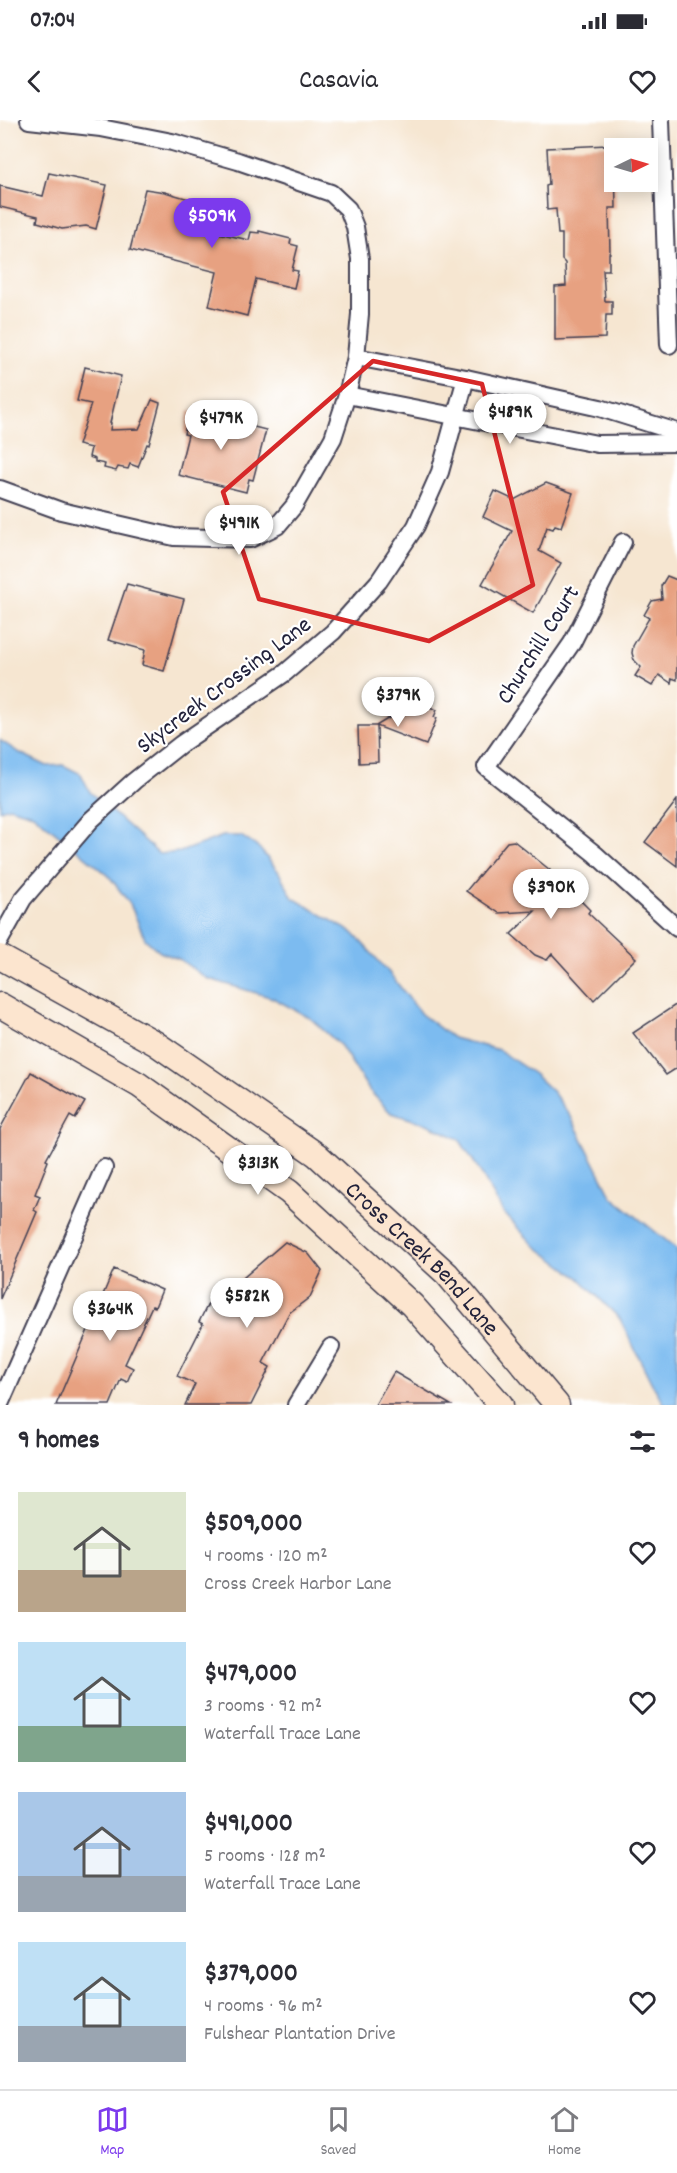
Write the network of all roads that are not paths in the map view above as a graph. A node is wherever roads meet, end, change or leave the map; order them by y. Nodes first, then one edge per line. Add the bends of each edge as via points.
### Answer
1 (29, 120) edge
2 (661, 120) edge
3 (669, 345) dead end
4 (356, 357) junction
5 (466, 378) junction
6 (347, 395) junction
7 (456, 417) junction
8 (677, 432) edge
9 (677, 443) edge
10 (0, 489) edge
11 (623, 542) dead end
12 (677, 928) edge
13 (0, 940) edge
14 (0, 957) edge
15 (0, 1005) edge
16 (104, 1168) dead end
17 (330, 1347) dead end
18 (0, 1404) edge
19 (296, 1405) edge
20 (501, 1405) edge
21 (557, 1405) edge

1 - 4 street via 101,128 172,142 331,193 348,209 360,259
2 - 3 street
4 - 5 street
4 - 6 street
5 - 7 street, Skycreek Crossing Lane
5 - 8 street via 600,408
6 - 7 street
6 - 10 street via 333,438 294,506 277,526 250,539 174,537 61,511
7 - 9 street via 597,444
7 - 13 street, Skycreek Crossing Lane via 440,472 416,526 379,581 333,632 285,673 182,744 91,820 23,899
11 - 12 street, Churchill Court via 572,643 486,767 595,854
14 - 21 main road, Cross Creek Bend Lane via 155,1043 317,1155 447,1274
15 - 20 main road, Cross Creek Bend Lane via 139,1085 289,1192 412,1305
16 - 18 street
17 - 19 street

